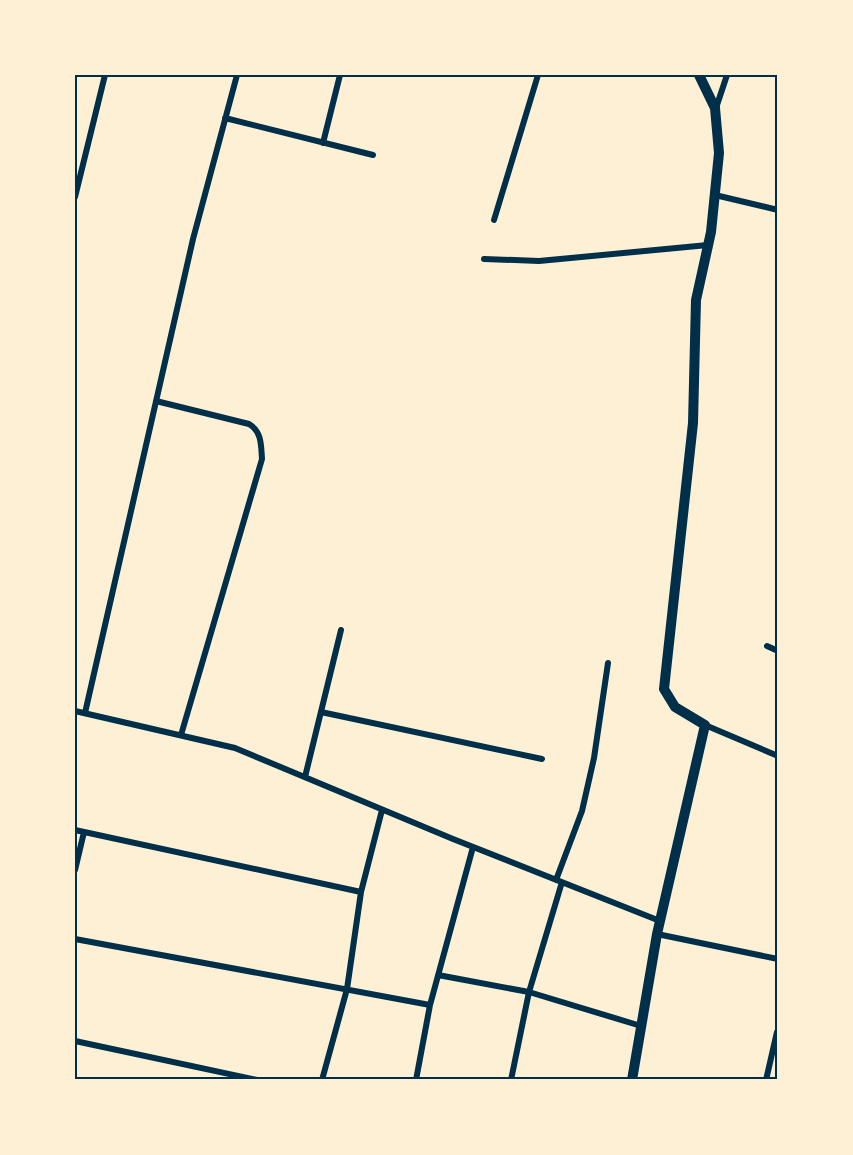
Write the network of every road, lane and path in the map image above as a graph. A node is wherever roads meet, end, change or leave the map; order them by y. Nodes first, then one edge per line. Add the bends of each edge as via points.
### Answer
1 (105, 75) edge
2 (237, 75) edge
3 (340, 75) edge
4 (538, 75) edge
5 (699, 75) edge
6 (727, 75) edge
7 (716, 108) junction
8 (225, 118) junction
9 (323, 143) junction
10 (373, 155) dead end
11 (75, 164) edge
12 (83, 167) junction
13 (715, 195) junction
14 (75, 197) edge
15 (778, 210) edge
16 (495, 220) dead end
17 (708, 245) junction
18 (484, 259) dead end
19 (156, 401) junction
20 (341, 630) dead end
21 (767, 646) dead end
22 (778, 651) edge
23 (608, 663) dead end
24 (75, 711) edge
25 (321, 712) junction
26 (85, 713) junction
27 (705, 725) junction
28 (181, 735) junction
29 (778, 756) edge
30 (542, 759) dead end
31 (305, 777) junction
32 (382, 810) junction
33 (75, 830) edge
34 (84, 832) junction
35 (473, 847) junction
36 (75, 870) edge
37 (559, 881) junction
38 (361, 892) junction
39 (660, 921) junction
40 (657, 934) junction
41 (75, 939) edge
42 (778, 959) edge
43 (438, 975) junction
44 (346, 989) junction
45 (529, 992) junction
46 (430, 1005) junction
47 (641, 1026) junction
48 (777, 1032) edge
49 (75, 1041) edge
50 (257, 1080) edge
51 (322, 1080) edge
52 (416, 1080) edge
53 (511, 1080) edge
54 (632, 1080) edge
55 (766, 1080) edge

1 - 12 street
2 - 8 street
3 - 9 street
4 - 16 street
5 - 7 street
6 - 7 street
7 - 13 street via 719,153
8 - 9 street
8 - 19 street
9 - 10 street
11 - 12 street
12 - 14 street
13 - 15 street
13 - 17 street
17 - 18 street via 540,261
17 - 27 street via 696,300 693,423 664,689 675,707
19 - 26 street
19 - 28 street via 249,424 261,440 262,459
20 - 25 street
21 - 22 street
23 - 37 street via 582,812
24 - 26 street
25 - 30 street
25 - 31 street
26 - 28 street
27 - 29 street
27 - 39 street
28 - 31 street via 235,748
31 - 32 street
32 - 35 street
32 - 38 street
33 - 34 street
34 - 36 street
34 - 38 street
35 - 37 street
35 - 43 street
37 - 39 street
37 - 45 street
38 - 44 street
39 - 40 street
40 - 42 street
40 - 47 street
41 - 44 street
43 - 45 street
43 - 46 street
44 - 46 street
44 - 51 street
45 - 47 street
45 - 53 street
46 - 52 street
47 - 54 street
48 - 55 street
49 - 50 street

